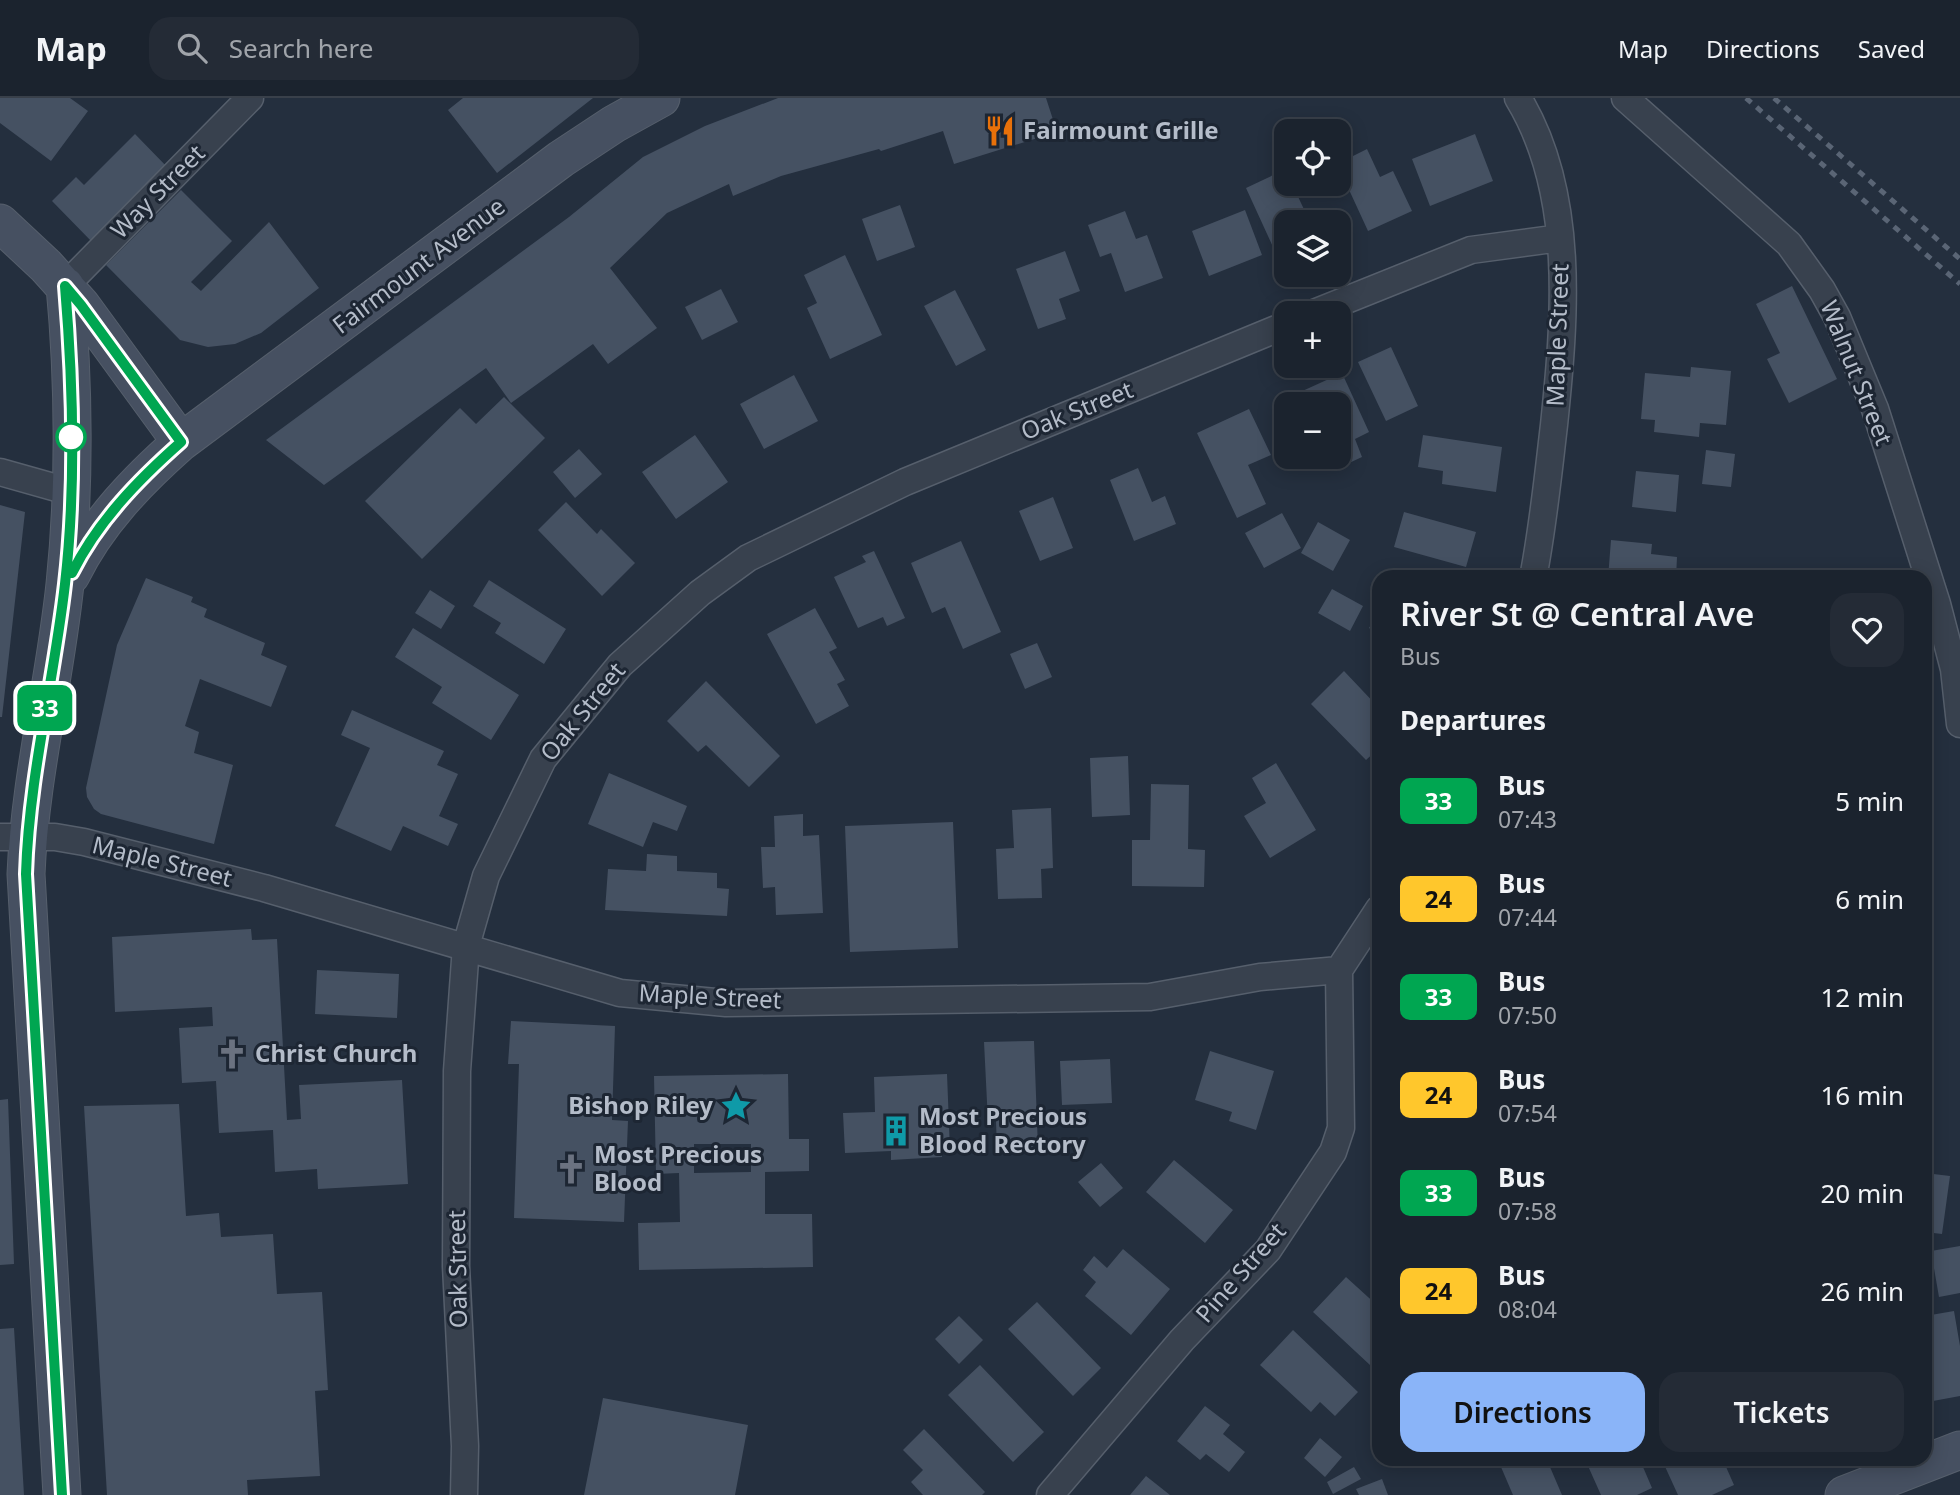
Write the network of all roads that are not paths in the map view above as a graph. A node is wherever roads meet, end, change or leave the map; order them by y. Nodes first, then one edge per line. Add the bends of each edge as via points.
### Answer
1 (250, 98) edge
2 (1518, 98) edge
3 (1625, 98) edge
4 (647, 101) edge
5 (0, 223) edge
6 (1560, 238) junction
7 (65, 286) junction
8 (1344, 301) edge
9 (1274, 330) edge
10 (181, 442) junction
11 (0, 472) edge
12 (71, 492) junction
13 (1534, 570) edge
14 (1926, 570) edge
15 (65, 587) junction
16 (1932, 588) edge
17 (1960, 723) edge
18 (14, 836) edge
19 (1372, 921) edge
20 (466, 946) junction
21 (1339, 970) junction
22 (1960, 1450) edge
23 (1932, 1461) edge
24 (1919, 1466) edge
25 (62, 1495) edge
26 (464, 1495) edge
27 (1050, 1495) edge
28 (1844, 1495) edge

1 - 7 street, Way Street
2 - 6 street, Maple Street via 1545,156
3 - 14 street, Walnut Street via 1788,244 1806,266 1859,366
4 - 10 main road, Fairmount Avenue via 561,159
5 - 7 main road
6 - 8 street via 1471,250
6 - 13 street, Maple Street via 1561,359
7 - 10 main road
7 - 12 main road
9 - 20 street, Oak Street via 905,482 748,558 700,593 620,665 543,759 486,876
10 - 15 main road, Fairmount Avenue via 137,483 96,532
11 - 12 street
12 - 15 main road
15 - 18 main road via 33,786
16 - 17 street, Walnut Street via 1954,669
18 - 20 street, Maple Street via 55,836 84,842
18 - 25 main road via 27,918
19 - 21 street
20 - 21 street, Maple Street via 621,993 726,1003 1150,997 1260,976
20 - 26 street, Oak Street via 457,1072 456,1266
21 - 27 street, Pine Street via 1341,1128 1333,1152 1268,1250 1182,1339
22 - 23 main road
24 - 28 main road

